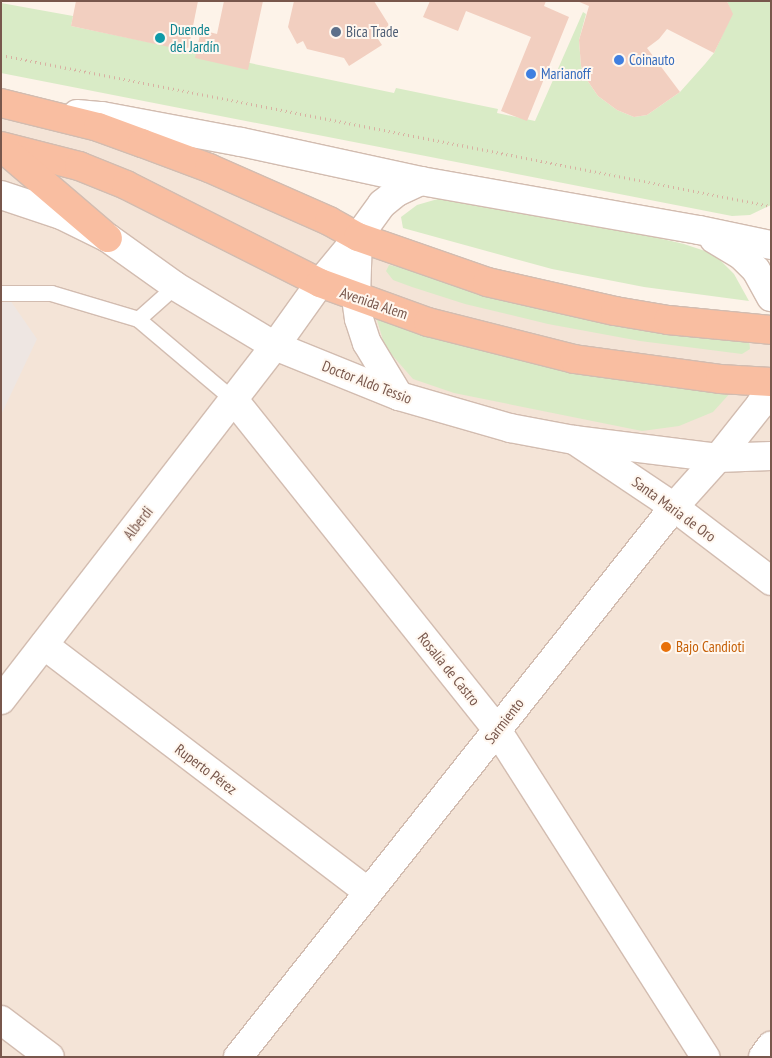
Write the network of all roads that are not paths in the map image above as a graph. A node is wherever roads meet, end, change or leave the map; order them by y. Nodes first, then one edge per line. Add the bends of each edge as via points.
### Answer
1 (13, 106) edge
2 (1, 146) edge
3 (421, 182) junction
4 (1, 195) edge
5 (699, 230) junction
6 (358, 237) junction
7 (108, 238) junction
8 (771, 245) edge
9 (320, 283) junction
10 (175, 286) junction
11 (1, 293) edge
12 (771, 297) edge
13 (356, 298) junction
14 (138, 319) junction
15 (771, 330) edge
16 (275, 346) junction
17 (771, 382) edge
18 (771, 387) edge
19 (399, 396) junction
20 (234, 400) junction
21 (574, 440) junction
22 (771, 456) edge
23 (718, 458) junction
24 (674, 506) junction
25 (771, 581) edge
26 (44, 645) junction
27 (1, 700) edge
28 (497, 730) junction
29 (368, 892) junction
30 (1, 1020) edge
31 (771, 1046) edge
32 (50, 1057) edge
33 (238, 1057) edge
34 (705, 1057) edge
35 (763, 1057) edge

1 - 3 street via 102,116 241,142
1 - 6 highway via 98,127 209,168
2 - 7 highway
2 - 9 highway, Avenida Alem via 78,166 126,185
3 - 5 street
3 - 6 street, Alberdi via 397,192 382,204
4 - 7 street, Doctor Aldo Tessio via 61,215
5 - 8 street
5 - 12 street via 742,256 756,270
6 - 9 street, Alberdi
6 - 13 street
6 - 15 highway via 487,282 555,299 668,320
7 - 10 street, Doctor Aldo Tessio
9 - 13 highway, Avenida Alem
9 - 16 street, Alberdi
10 - 14 lane
10 - 16 street, Doctor Aldo Tessio
11 - 14 lane via 51,293
13 - 17 highway, Avenida Alem via 437,324 574,359 720,380
13 - 19 street via 367,344
14 - 20 lane
16 - 19 street, Doctor Aldo Tessio
16 - 20 street, Alberdi
18 - 23 street, Sarmiento
19 - 21 street, Doctor Aldo Tessio via 510,428
20 - 26 street, Alberdi
20 - 28 street, Rosalía de Castro
21 - 23 street, Doctor Aldo Tessio
21 - 24 street, Santa Maria de Oro
22 - 23 street, Doctor Aldo Tessio
23 - 24 street, Sarmiento
24 - 25 street, Santa Maria de Oro
24 - 28 street, Sarmiento
26 - 27 street, Alberdi
26 - 29 street, Ruperto Pérez
28 - 29 street, Sarmiento
28 - 34 street, Rosalía de Castro
29 - 33 street, Sarmiento
30 - 32 street
31 - 35 street

